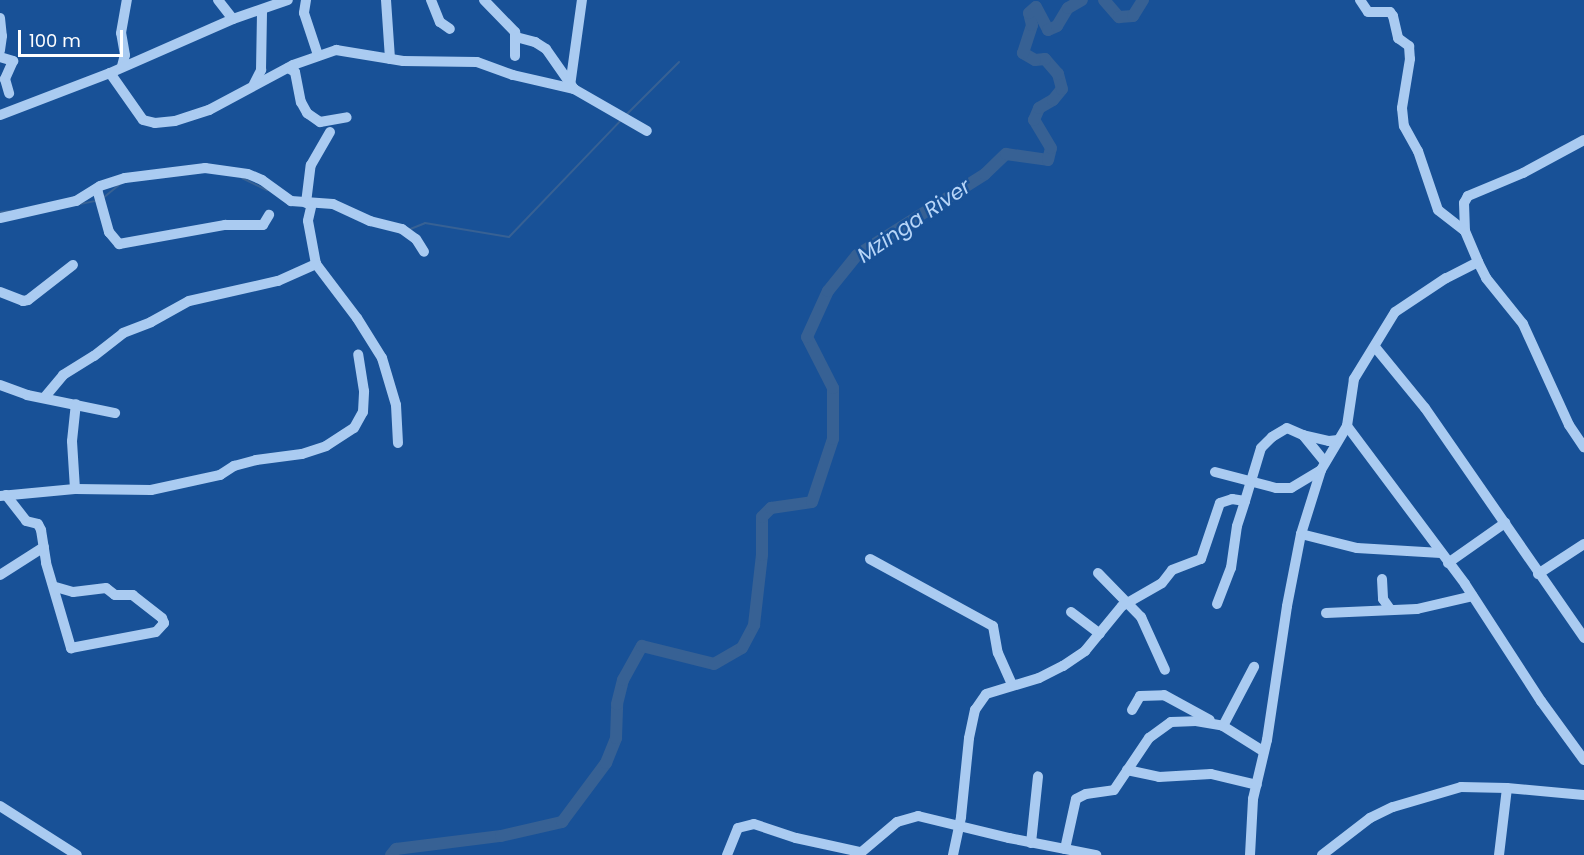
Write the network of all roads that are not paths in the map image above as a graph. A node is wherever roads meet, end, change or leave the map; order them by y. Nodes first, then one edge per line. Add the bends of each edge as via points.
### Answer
1 (127, 0) edge
2 (218, 0) edge
3 (288, 0) edge
4 (306, 0) edge
5 (386, 0) edge
6 (431, 0) edge
7 (484, 0) edge
8 (582, 0) edge
9 (1360, 0) edge
10 (262, 10) junction
11 (0, 18) edge
12 (233, 19) junction
13 (450, 29) dead end
14 (516, 37) junction
15 (0, 51) edge
16 (318, 55) junction
17 (515, 56) dead end
18 (0, 57) edge
19 (390, 59) junction
20 (122, 66) junction
21 (288, 68) junction
22 (110, 73) junction
23 (254, 84) junction
24 (3, 87) edge
25 (572, 87) junction
26 (5, 113) edge
27 (347, 117) dead end
28 (647, 131) dead end
29 (330, 132) dead end
30 (1584, 140) edge
31 (97, 189) junction
32 (309, 203) junction
33 (269, 215) dead end
34 (0, 218) edge
35 (1465, 231) junction
36 (424, 252) dead end
37 (1478, 262) junction
38 (316, 264) junction
39 (73, 265) dead end
40 (0, 291) edge
41 (1375, 347) junction
42 (358, 354) dead end
43 (0, 386) edge
44 (44, 398) junction
45 (76, 404) junction
46 (115, 413) dead end
47 (1347, 426) junction
48 (1303, 435) junction
49 (1338, 440) junction
50 (398, 443) dead end
51 (1584, 447) edge
52 (1317, 453) junction
53 (1321, 469) junction
54 (1215, 472) dead end
55 (1252, 482) junction
56 (1291, 488) junction
57 (76, 489) junction
58 (3, 496) edge
59 (1245, 501) junction
60 (1311, 504) junction
61 (1505, 523) junction
62 (1301, 534) junction
63 (1584, 544) edge
64 (44, 547) junction
65 (1441, 554) junction
66 (870, 559) dead end
67 (1448, 563) junction
68 (1098, 573) dead end
69 (0, 574) edge
70 (1538, 574) junction
71 (1382, 579) dead end
72 (55, 587) junction
73 (1473, 596) junction
74 (1129, 601) junction
75 (1217, 604) dead end
76 (1390, 609) junction
77 (1071, 612) dead end
78 (1326, 613) dead end
79 (1100, 634) junction
80 (1584, 638) edge
81 (1254, 667) dead end
82 (1165, 670) dead end
83 (1012, 685) junction
84 (1132, 710) dead end
85 (1221, 725) junction
86 (1263, 751) junction
87 (1584, 760) edge
88 (1127, 770) junction
89 (1038, 776) dead end
90 (1257, 785) junction
91 (1508, 788) junction
92 (1584, 795) edge
93 (0, 806) edge
94 (960, 827) junction
95 (1031, 843) junction
96 (1065, 849) junction
97 (859, 854) edge
98 (1079, 854) edge
99 (77, 855) edge
100 (727, 855) edge
101 (953, 855) edge
102 (1096, 855) edge
103 (1250, 855) edge
104 (1322, 855) edge
105 (1498, 855) edge

1 - 20 street via 121,33 125,56
2 - 12 street
3 - 10 street
4 - 16 street via 304,13
5 - 19 street
6 - 13 street via 440,22
7 - 14 street
8 - 25 street
9 - 35 street via 1368,12 1390,12 1396,19 1398,38 1409,46 1402,108 1404,126 1418,151 1438,210
10 - 12 street
10 - 23 street via 261,70
11 - 15 street
12 - 20 street
14 - 17 street
14 - 25 street via 546,49
16 - 19 street via 343,50
16 - 21 street
18 - 24 street via 12,61
19 - 25 street via 477,62 513,75
20 - 22 street
21 - 23 street
21 - 27 street via 295,72 307,113 320,122
22 - 23 street via 143,120 151,123 175,121 209,110
22 - 26 street
24 - 26 street via 14,106
25 - 28 street
29 - 32 street via 310,169
30 - 35 street via 1523,173 1468,196 1464,203
31 - 32 street via 125,178 205,168 256,177 289,200
31 - 33 street via 109,232 119,244 225,225 263,225
31 - 34 street via 76,201
32 - 36 street via 333,204 370,222 402,229 416,238
32 - 38 street via 308,221
35 - 37 street
37 - 41 street via 1395,312
37 - 51 street via 1523,324 1569,425
38 - 44 street via 278,281 196,298 123,333 63,375
38 - 50 street via 382,358 396,405
39 - 40 street via 28,300
41 - 47 street via 1353,382
41 - 61 street via 1425,408
42 - 57 street via 363,412 354,428 326,446 302,454 256,460 220,475 151,490
43 - 44 street
44 - 45 street
45 - 46 street
45 - 57 street via 72,441
47 - 49 street
47 - 65 street
48 - 49 street
48 - 52 street
48 - 55 street via 1287,428 1272,437 1261,448
49 - 53 street
52 - 53 street
52 - 53 street
53 - 56 street
53 - 60 street
54 - 55 street
55 - 56 street
55 - 59 street
56 - 60 street via 1301,492
57 - 58 street
58 - 64 street via 26,521 38,524
59 - 74 street via 1232,499 1220,503 1201,559 1172,570 1162,583
59 - 75 street via 1231,568
60 - 62 street
61 - 67 street
61 - 70 street
62 - 65 street via 1357,548
62 - 86 street
63 - 70 street
64 - 69 street
64 - 72 street
65 - 67 street
66 - 83 street via 993,626 998,653
67 - 73 street
68 - 74 street
70 - 80 street
71 - 76 street via 1383,599
72 - 72 street via 57,607 66,623 71,648 156,632 164,623 133,595 115,595 106,588 73,592
73 - 76 street via 1417,609
73 - 87 street
74 - 79 street
74 - 82 street via 1147,626
76 - 78 street
77 - 79 street
79 - 83 street via 1085,651 1063,666
81 - 85 street
83 - 94 street via 986,694 975,710
84 - 85 street via 1140,696 1164,695
85 - 86 street
85 - 88 street via 1180,721 1164,726 1149,738
86 - 90 street
88 - 90 street via 1159,777 1211,774
88 - 96 street via 1114,790 1076,799
89 - 95 street
90 - 103 street via 1249,830
91 - 92 street
91 - 104 street via 1461,787 1405,802 1370,818
91 - 105 street
93 - 99 street
94 - 95 street
94 - 97 street via 932,818 910,817 897,822
94 - 101 street
95 - 96 street
96 - 98 street
97 - 100 street via 754,824 738,828
98 - 102 street

